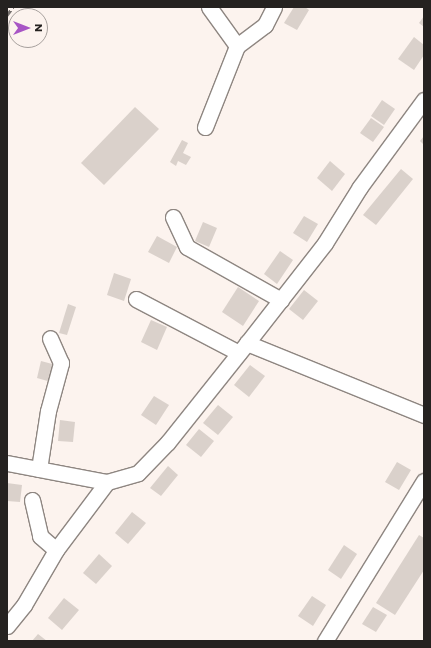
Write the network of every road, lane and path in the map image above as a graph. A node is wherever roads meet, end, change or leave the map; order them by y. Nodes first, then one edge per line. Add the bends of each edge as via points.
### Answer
1 (209, 7) edge
2 (274, 7) edge
3 (237, 46) junction
4 (424, 100) edge
5 (204, 127) dead end
6 (173, 217) dead end
7 (136, 299) dead end
8 (281, 300) junction
9 (50, 338) dead end
10 (243, 348) junction
11 (424, 416) edge
12 (7, 463) edge
13 (39, 469) junction
14 (424, 481) edge
15 (106, 482) junction
16 (32, 500) dead end
17 (56, 550) junction
18 (7, 626) edge
19 (325, 641) edge

1 - 3 street
2 - 3 street via 265,25
3 - 5 street
4 - 8 street via 360,187 325,244
6 - 8 street via 188,247
7 - 10 street
8 - 10 street
9 - 13 street via 61,363 48,411
10 - 11 street
10 - 15 street via 168,442 138,473
12 - 13 street
13 - 15 street
14 - 19 street
15 - 17 street
16 - 17 street via 40,536
17 - 18 street via 24,605

